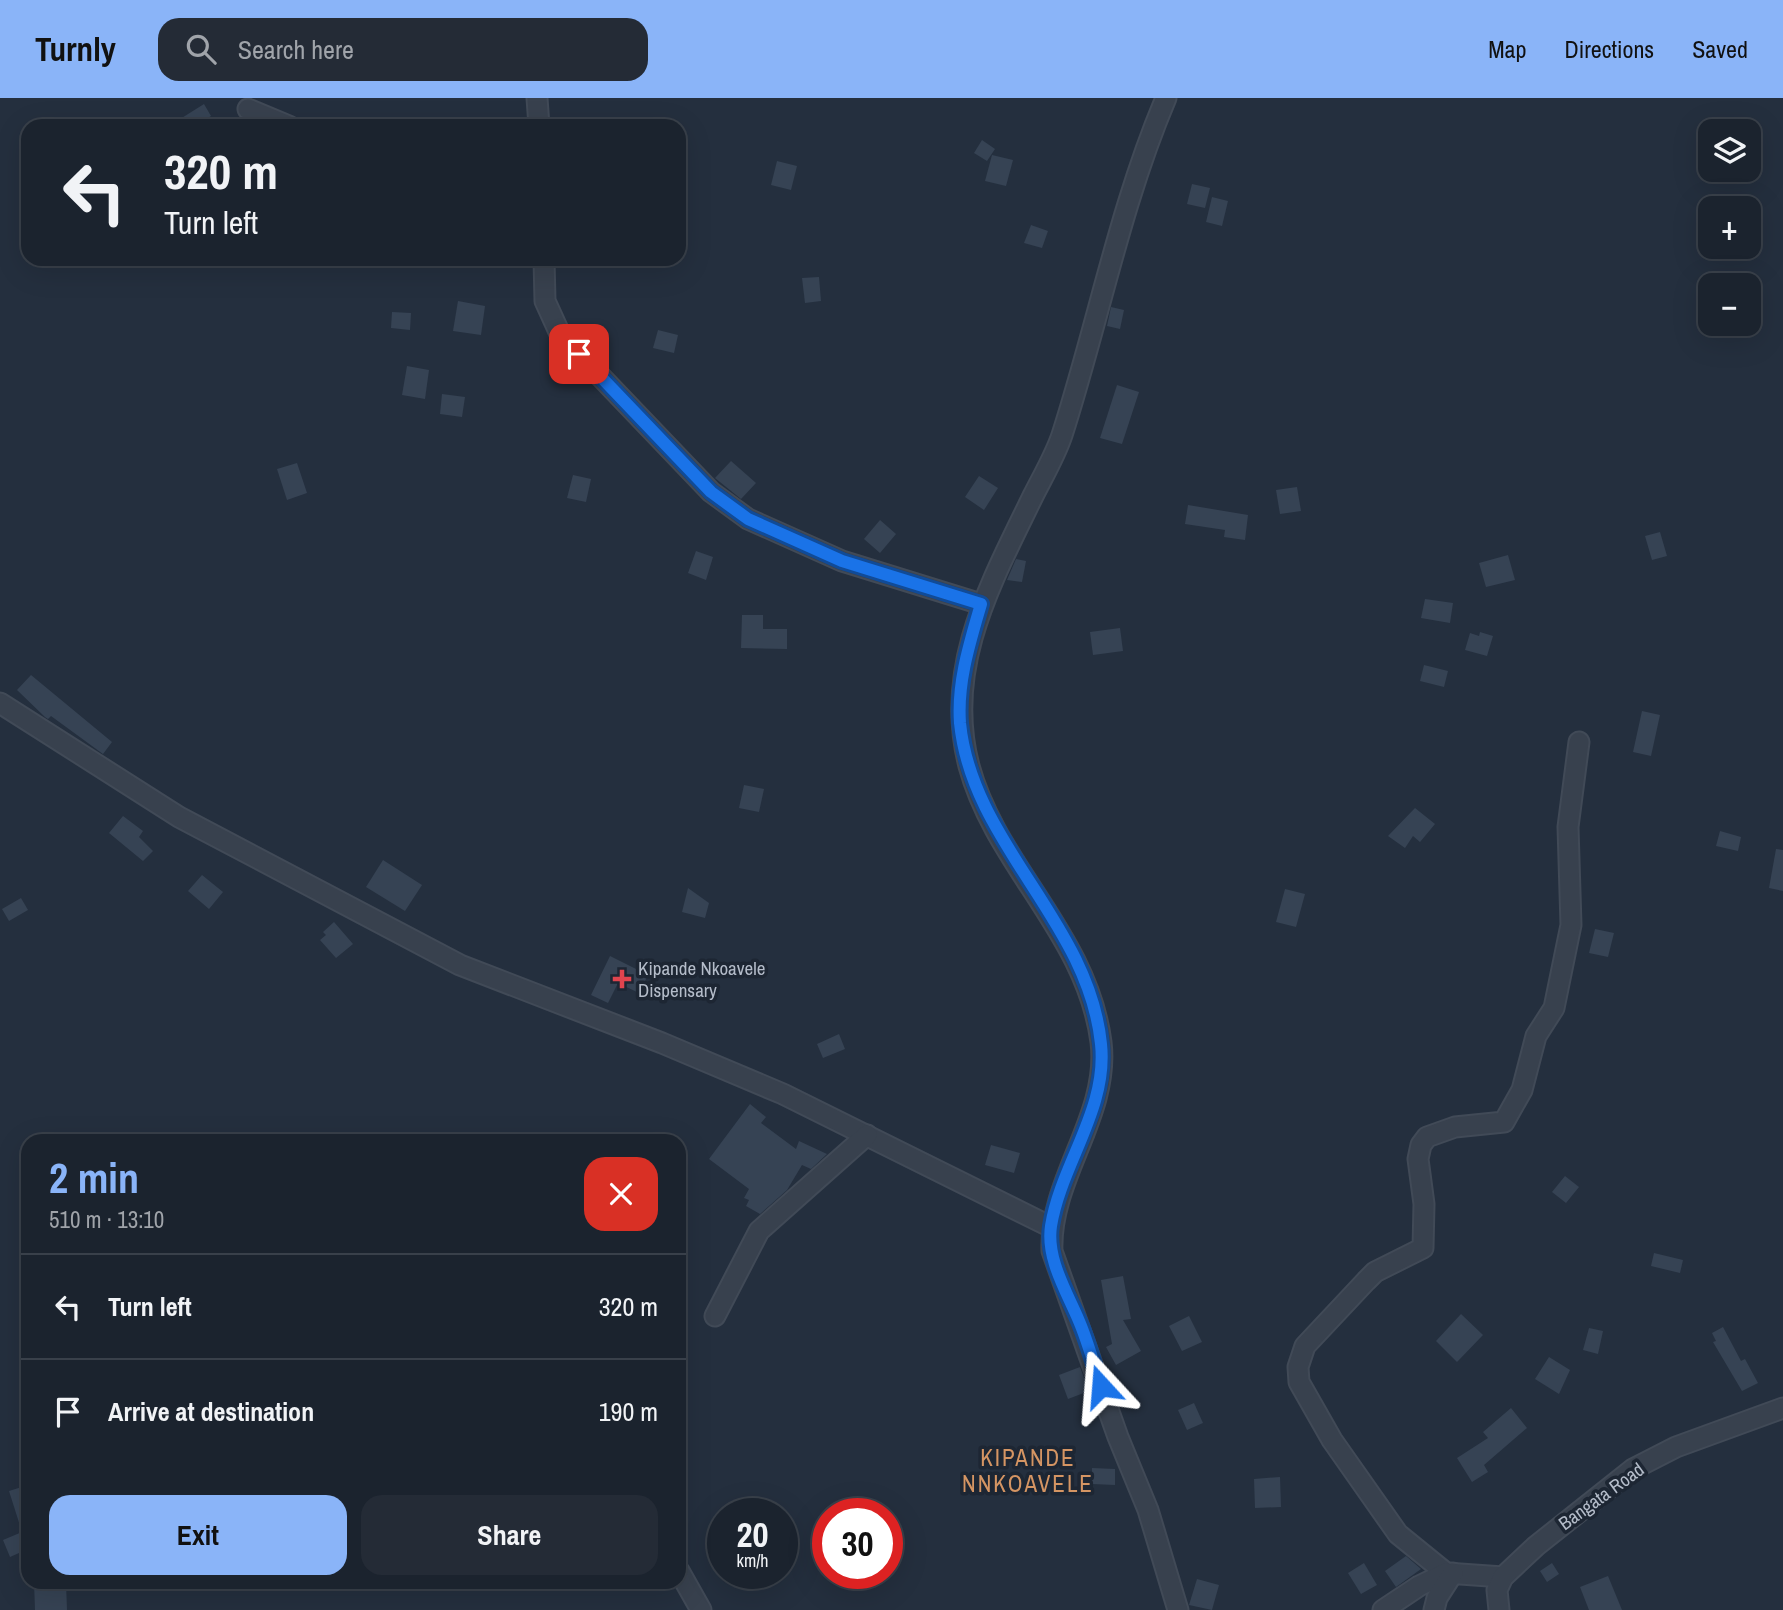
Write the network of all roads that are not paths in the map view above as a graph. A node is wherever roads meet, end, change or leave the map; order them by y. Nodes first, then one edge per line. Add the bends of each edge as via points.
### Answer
1 (537, 98) edge
2 (1166, 98) edge
3 (248, 110) dead end
4 (271, 119) edge
5 (538, 119) edge
6 (544, 266) edge
7 (981, 604) junction
8 (0, 703) edge
9 (1579, 742) dead end
10 (867, 1135) junction
11 (1051, 1227) junction
12 (715, 1315) dead end
13 (1783, 1408) edge
14 (1449, 1573) junction
15 (1503, 1577) junction
16 (686, 1583) edge
17 (701, 1610) edge
18 (1178, 1610) edge
19 (1383, 1610) edge
20 (1434, 1610) edge
21 (1499, 1610) edge

1 - 5 street
2 - 7 street via 1111,262 1059,441
3 - 4 street
6 - 7 street via 545,301 560,334 711,492 748,519 842,561
7 - 11 street via 961,688 960,723 969,765 982,804 1072,951 1092,996 1101,1045 1094,1105
8 - 10 street via 179,817 460,965 662,1043
9 - 14 street via 1568,827 1572,925 1554,1008 1536,1036 1522,1090 1500,1124 1455,1127 1421,1145 1423,1248 1366,1280 1309,1340 1298,1367 1299,1382 1310,1405 1354,1475 1398,1534
10 - 11 street
10 - 12 street via 759,1231
11 - 18 street via 1058,1272 1148,1510
13 - 15 street, Bangata Road via 1676,1447 1633,1469
14 - 15 street
14 - 19 street
14 - 20 street
15 - 21 street via 1497,1590
16 - 17 street

